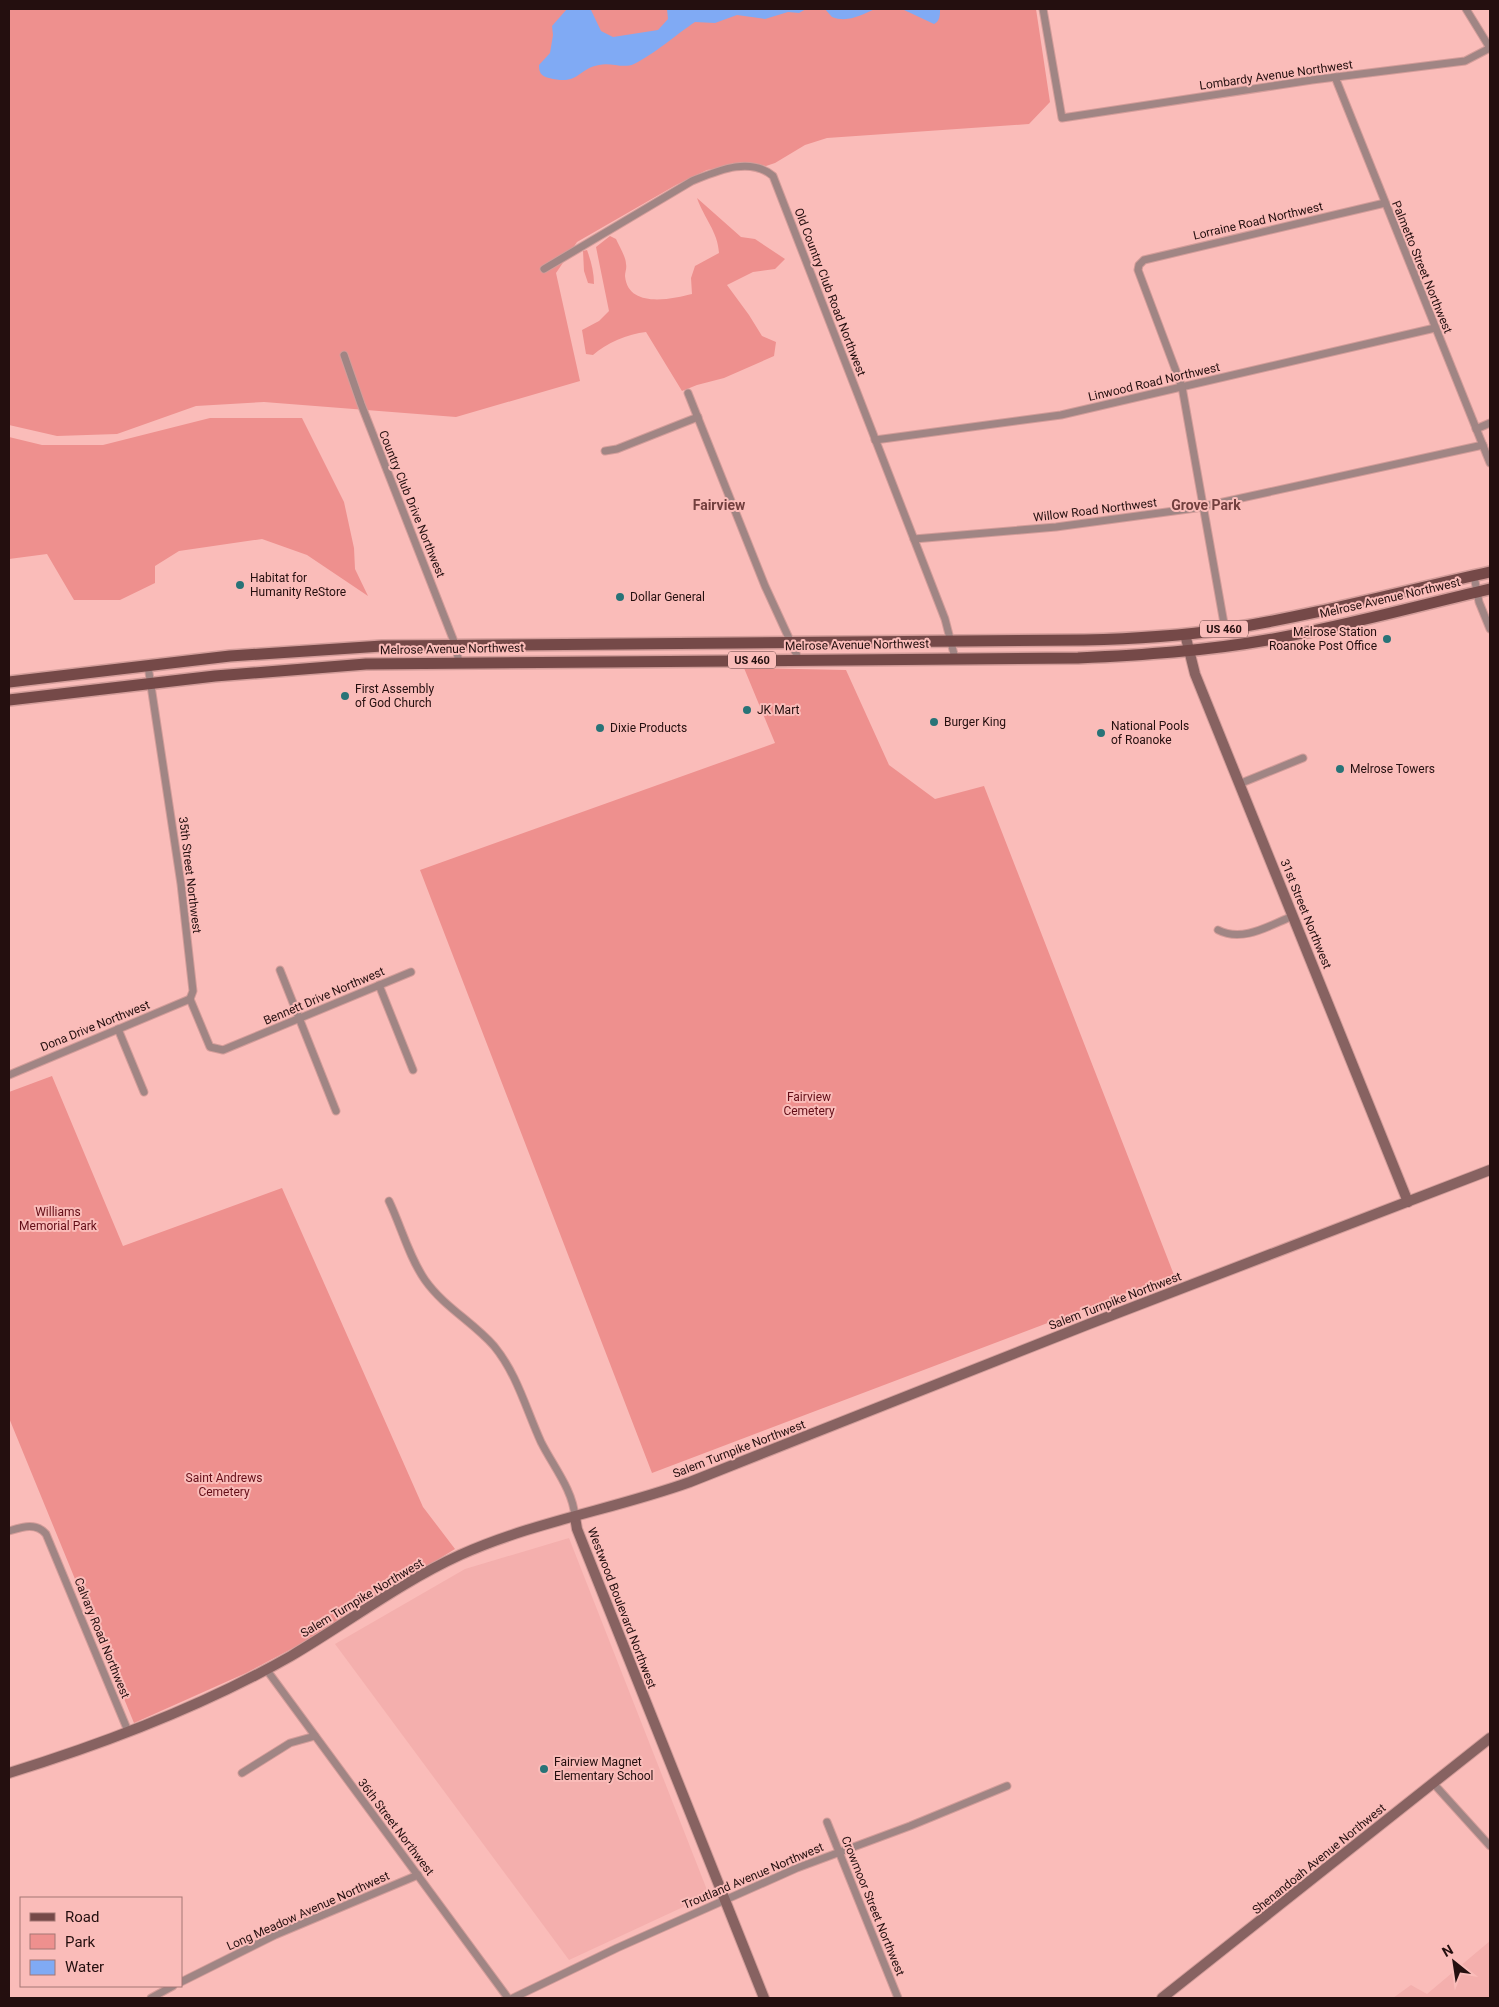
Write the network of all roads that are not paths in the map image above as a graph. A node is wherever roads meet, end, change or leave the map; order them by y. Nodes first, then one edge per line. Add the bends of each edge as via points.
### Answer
1 (1043, 9) edge
2 (1466, 9) edge
3 (1490, 48) edge
4 (1335, 78) junction
5 (1385, 203) junction
6 (544, 269) dead end
7 (1435, 328) junction
8 (344, 355) dead end
9 (1182, 387) junction
10 (688, 393) dead end
11 (698, 417) junction
12 (1490, 423) edge
13 (1476, 429) junction
14 (875, 440) junction
15 (1483, 445) junction
16 (605, 451) dead end
17 (1490, 463) edge
18 (1202, 507) junction
19 (914, 539) junction
20 (1490, 572) edge
21 (1474, 576) junction
22 (1490, 589) edge
23 (1477, 592) junction
24 (1225, 629) junction
25 (1490, 629) edge
26 (1185, 634) junction
27 (951, 641) junction
28 (790, 642) junction
29 (455, 644) junction
30 (1188, 651) junction
31 (955, 658) junction
32 (798, 660) junction
33 (459, 662) junction
34 (148, 666) junction
35 (9, 682) edge
36 (151, 683) junction
37 (9, 700) edge
38 (1303, 758) dead end
39 (1240, 784) junction
40 (1293, 916) junction
41 (1218, 930) dead end
42 (280, 970) dead end
43 (411, 972) dead end
44 (379, 985) junction
45 (190, 999) junction
46 (299, 1018) junction
47 (118, 1030) junction
48 (245, 1041) joint
49 (413, 1070) dead end
50 (9, 1075) edge
51 (144, 1092) dead end
52 (336, 1112) dead end
53 (1490, 1170) edge
54 (389, 1200) dead end
55 (1408, 1202) junction
56 (575, 1517) junction
57 (9, 1531) edge
58 (266, 1669) junction
59 (128, 1731) junction
60 (315, 1736) junction
61 (1490, 1738) edge
62 (242, 1772) dead end
63 (9, 1774) edge
64 (1433, 1783) junction
65 (1006, 1786) dead end
66 (827, 1822) dead end
67 (1490, 1846) edge
68 (839, 1852) junction
69 (418, 1875) junction
70 (724, 1900) junction
71 (182, 1982) edge
72 (171, 1987) edge
73 (151, 1998) edge
74 (508, 1998) edge
75 (513, 1998) edge
76 (764, 1998) edge
77 (898, 1998) edge
78 (1162, 1998) edge

1 - 4 street, Lombardy Avenue Northwest via 1062,118
2 - 3 street
3 - 4 street, Lombardy Avenue Northwest via 1465,60
4 - 5 street, Palmetto Street Northwest
5 - 7 street, Palmetto Street Northwest
5 - 9 street, Lorraine Road Northwest via 1144,260 1138,270
6 - 14 street, Old Country Club Road Northwest via 692,181 736,167 767,171 776,180
7 - 9 street, Linwood Road Northwest
7 - 13 street, Palmetto Street Northwest
8 - 29 street, Country Club Drive Northwest via 360,404
9 - 14 street, Linwood Road Northwest via 1045,418
9 - 18 street
10 - 11 street
11 - 16 street
11 - 28 street
12 - 13 street
13 - 15 street, Palmetto Street Northwest
14 - 19 street, Old Country Club Road Northwest
15 - 17 street, Palmetto Street Northwest
15 - 18 street, Willow Road Northwest
18 - 19 street, Willow Road Northwest via 1056,527
18 - 24 street
19 - 27 street, Old Country Club Road Northwest
20 - 21 main road, Melrose Avenue Northwest / US 460
21 - 23 street
21 - 24 main road, Melrose Avenue Northwest / US 460
22 - 23 main road, Melrose Avenue Northwest / US 460
23 - 25 street
23 - 30 main road, Melrose Avenue Northwest / US 460 via 1294,634
24 - 26 main road, Melrose Avenue Northwest / US 460
26 - 27 main road, Melrose Avenue Northwest / US 460 via 1084,640
26 - 30 street, 31st Street Northwest
27 - 28 main road, Melrose Avenue Northwest / US 460
27 - 31 street, Old Country Club Road Northwest
28 - 29 main road, Melrose Avenue Northwest / US 460
28 - 32 street
29 - 33 street, Country Club Drive Northwest
29 - 34 main road, Melrose Avenue Northwest / US 460 via 318,649
30 - 31 main road, Melrose Avenue Northwest / US 460 via 1078,658
30 - 39 street, 31st Street Northwest
31 - 32 main road, Melrose Avenue Northwest / US 460
32 - 33 main road, Melrose Avenue Northwest / US 460
33 - 36 main road, Melrose Avenue Northwest / US 460 via 322,666
34 - 35 main road, Melrose Avenue Northwest / US 460
34 - 36 street, 35th Street Northwest
36 - 37 main road, Melrose Avenue Northwest / US 460
36 - 45 street, 35th Street Northwest via 181,884 193,991
38 - 39 street
39 - 40 street, 31st Street Northwest
40 - 41 street via 1249,934 1235,935
40 - 55 street, 31st Street Northwest
42 - 46 street
43 - 44 street, Bennett Drive Northwest
44 - 46 street, Bennett Drive Northwest
44 - 49 street
45 - 47 street, Dona Drive Northwest
45 - 48 street, 35th Street Northwest via 210,1048 220,1050
46 - 48 street, Bennett Drive Northwest
46 - 52 street
47 - 50 street, Dona Drive Northwest
47 - 51 street
53 - 55 street, Salem Turnpike Northwest
54 - 56 street, Westwood Boulevard Northwest via 425,1280 446,1304 482,1334 506,1362 540,1440 572,1498
55 - 56 street, Salem Turnpike Northwest via 690,1482
56 - 58 street, Salem Turnpike Northwest via 514,1534 460,1555
56 - 70 street, Westwood Boulevard Northwest
57 - 59 street, Calvary Road Northwest via 22,1527 38,1528 46,1534
58 - 59 street, Salem Turnpike Northwest
58 - 60 street, 36th Street Northwest
59 - 63 street, Salem Turnpike Northwest
60 - 62 street via 290,1743
60 - 69 street, 36th Street Northwest
61 - 64 street, Shenandoah Avenue Northwest
64 - 67 street
64 - 78 street, Shenandoah Avenue Northwest
65 - 68 street, Troutland Avenue Northwest
66 - 68 street, Crowmoor Street Northwest
68 - 70 street, Troutland Avenue Northwest
68 - 77 street, Crowmoor Street Northwest
69 - 71 street, Long Meadow Avenue Northwest via 275,1935
69 - 74 street, 36th Street Northwest
70 - 75 street, Troutland Avenue Northwest
70 - 76 street, Westwood Boulevard Northwest
72 - 73 street

